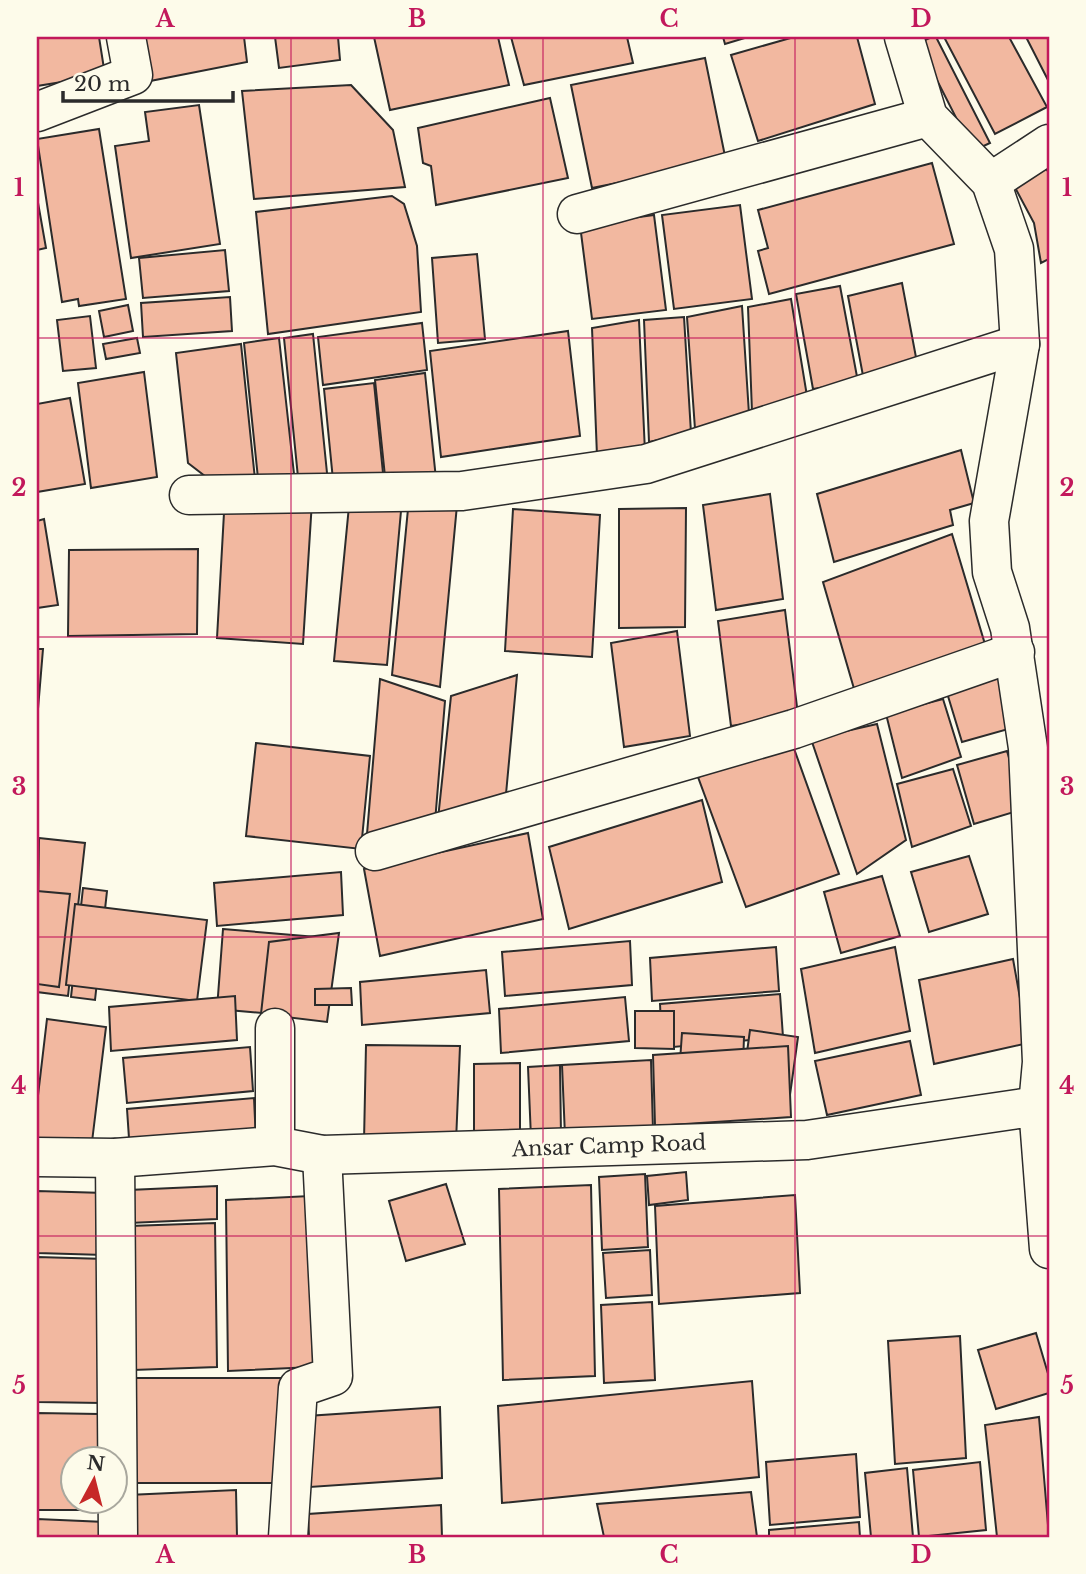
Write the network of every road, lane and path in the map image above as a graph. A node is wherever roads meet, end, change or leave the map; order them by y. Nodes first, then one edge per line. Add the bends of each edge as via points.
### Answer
1 (125, 37) edge
2 (904, 37) edge
3 (37, 112) edge
4 (929, 117) junction
5 (1049, 144) edge
6 (991, 182) junction
7 (578, 214) dead end
8 (1020, 344) junction
9 (189, 495) dead end
10 (1015, 652) junction
11 (375, 850) dead end
12 (275, 1028) dead end
13 (1046, 1062) edge
14 (1038, 1106) junction
15 (275, 1146) junction
16 (322, 1155) junction
17 (37, 1157) edge
18 (115, 1158) junction
19 (1049, 1248) edge
20 (118, 1537) edge
21 (288, 1537) edge

1 - 3 street via 133,75
2 - 4 street
4 - 6 street
4 - 7 street
5 - 6 street
6 - 8 street via 1014,249
8 - 9 street via 646,464 462,491
8 - 10 street via 989,520 992,572
10 - 11 street via 794,729
10 - 13 street via 1028,748
12 - 15 street
13 - 14 street
14 - 16 street, Ansar Camp Road via 807,1140
14 - 19 street
15 - 16 street, Ansar Camp Road
15 - 18 street, Ansar Camp Road
16 - 21 street via 333,1376 298,1388
17 - 18 street, Ansar Camp Road
18 - 20 street

